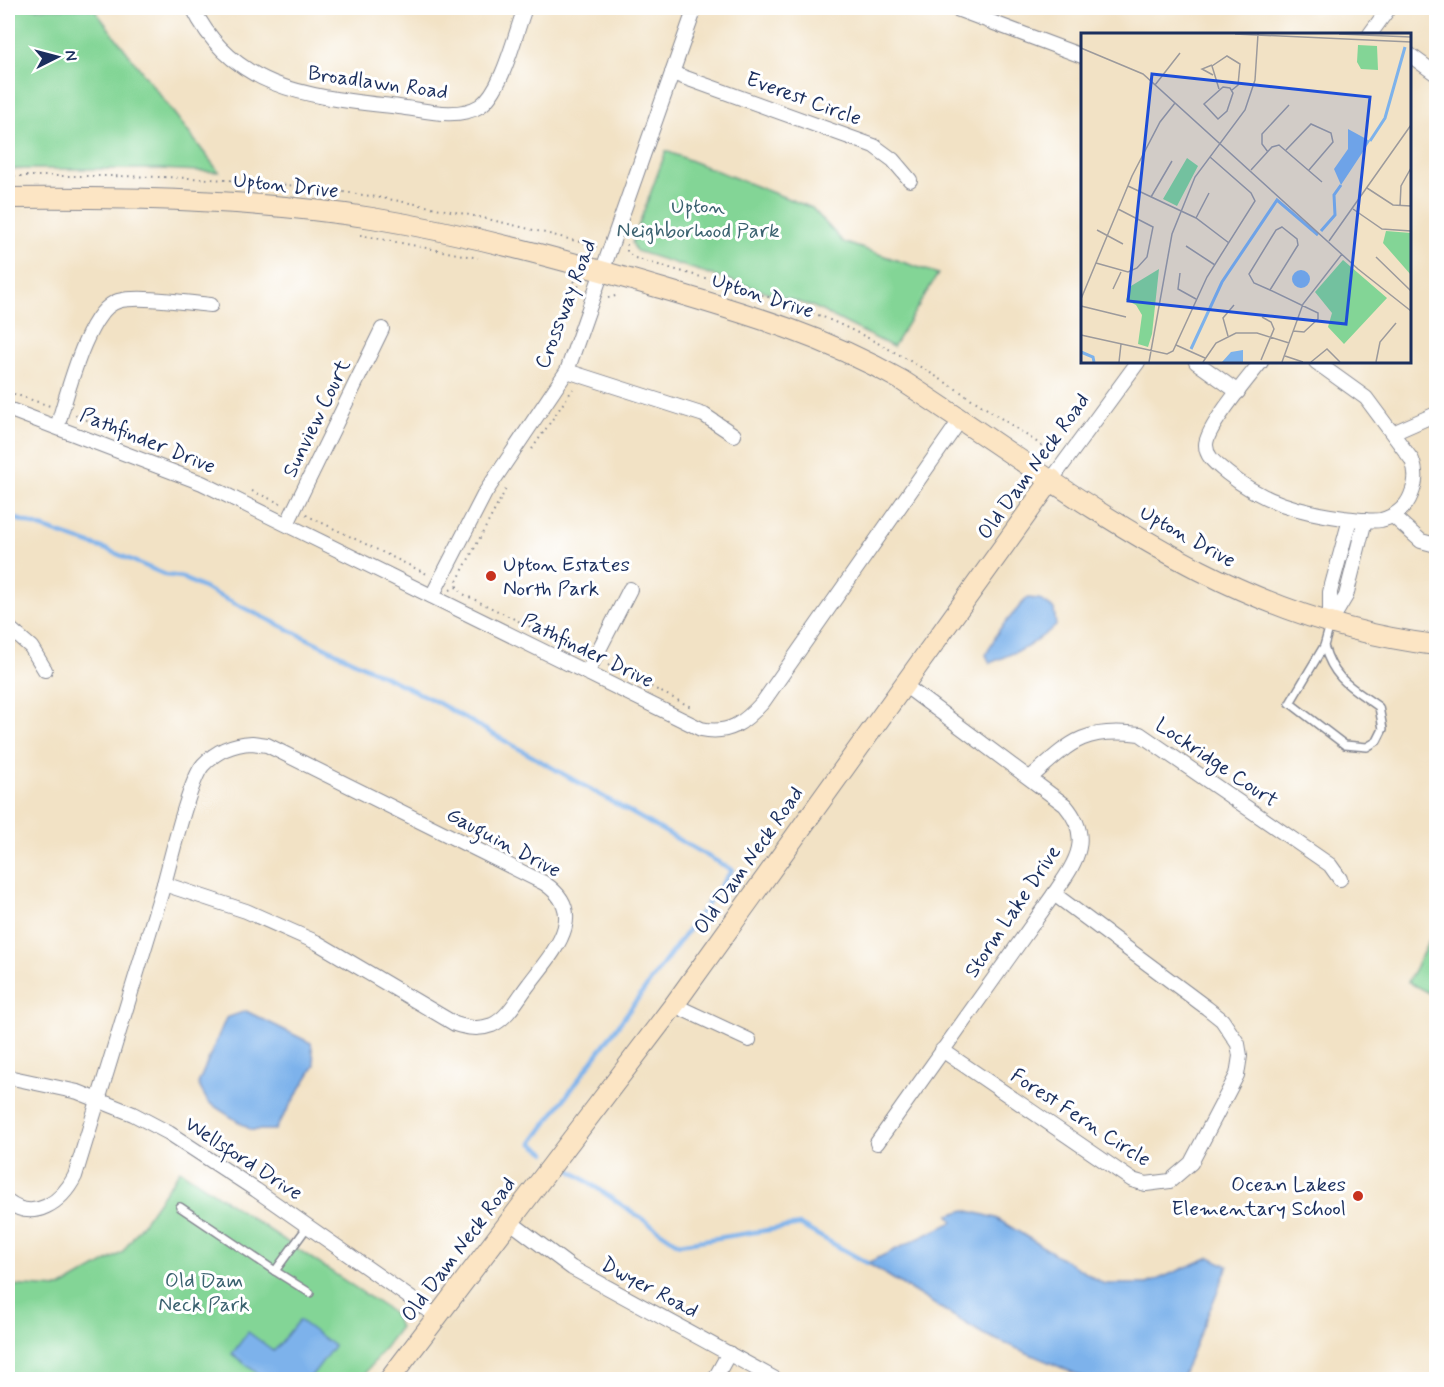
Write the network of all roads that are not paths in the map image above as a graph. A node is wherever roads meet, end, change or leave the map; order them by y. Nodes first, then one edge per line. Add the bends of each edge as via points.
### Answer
1 (193, 8) edge
2 (525, 8) edge
3 (695, 8) edge
4 (954, 8) edge
5 (1389, 8) edge
6 (1375, 33) edge
7 (1081, 55) edge
8 (1411, 56) edge
9 (672, 73) junction
10 (1437, 74) edge
11 (910, 180) dead end
12 (8, 198) edge
13 (601, 270) junction
14 (211, 304) dead end
15 (382, 329) dead end
16 (1137, 363) edge
17 (1197, 363) edge
18 (1260, 363) edge
19 (1318, 363) edge
20 (567, 370) junction
21 (1238, 392) junction
22 (8, 409) edge
23 (1437, 414) edge
24 (961, 418) junction
25 (57, 426) junction
26 (1393, 433) junction
27 (734, 435) dead end
28 (1052, 479) junction
29 (1393, 516) junction
30 (1350, 519) junction
31 (1365, 520) junction
32 (287, 524) junction
33 (1437, 545) edge
34 (630, 589) dead end
35 (432, 596) junction
36 (1330, 623) junction
37 (8, 627) edge
38 (1437, 645) edge
39 (1324, 646) junction
40 (45, 670) dead end
41 (587, 673) junction
42 (903, 684) junction
43 (1030, 778) junction
44 (1340, 879) dead end
45 (164, 884) junction
46 (1053, 894) junction
47 (674, 1005) junction
48 (749, 1040) dead end
49 (942, 1050) junction
50 (8, 1077) edge
51 (100, 1100) junction
52 (877, 1143) dead end
53 (8, 1202) edge
54 (180, 1208) dead end
55 (509, 1221) junction
56 (308, 1226) junction
57 (275, 1271) junction
58 (310, 1293) dead end
59 (436, 1316) junction
60 (729, 1353) junction
61 (388, 1380) edge
62 (714, 1380) edge
63 (777, 1380) edge

1 - 2 street, Broadlawn Road via 226,53 248,70 286,89 310,96 452,113 479,106 492,93
3 - 9 street, Crossway Road
4 - 7 street
5 - 6 street
8 - 10 street
9 - 11 street, Everest Circle via 874,146
9 - 13 street, Crossway Road
12 - 13 main road, Upton Drive via 192,200 335,214 451,233
13 - 20 street, Crossway Road
13 - 24 main road, Upton Drive via 823,340 902,380
14 - 25 street via 128,299 107,306 90,331
15 - 32 street, Sunview Court
16 - 28 street, Old Dam Neck Road
17 - 21 street
18 - 21 street
19 - 26 street via 1357,389
20 - 27 street via 704,415
20 - 35 street, Crossway Road via 485,493
21 - 30 street via 1208,433 1206,450 1214,462 1263,498
22 - 25 street, Pathfinder Drive
23 - 26 street
24 - 28 main road, Upton Drive
24 - 41 street, Pathfinder Drive via 763,702 738,726 726,731 700,729
25 - 32 street, Pathfinder Drive via 202,483
26 - 29 street via 1412,460 1416,478 1409,500
28 - 36 main road, Upton Drive via 1182,562 1277,607
28 - 42 main road, Old Dam Neck Road
29 - 31 street
29 - 33 street via 1421,541
30 - 31 street
30 - 36 street via 1330,592
31 - 36 street via 1346,596
32 - 35 street, Pathfinder Drive
34 - 41 street
35 - 41 street, Pathfinder Drive
36 - 38 main road, Upton Drive
36 - 39 lane
37 - 40 street via 31,647
39 - 39 lane via 1290,704 1345,745 1367,747 1377,741 1383,729 1379,707 1340,680
42 - 43 street, Storm Lake Drive
42 - 47 main road, Old Dam Neck Road
43 - 44 street, Lockridge Court via 1075,740 1110,730 1140,734 1330,865
43 - 46 street, Storm Lake Drive via 1073,814 1080,835 1078,855
45 - 45 street, Gauguin Drive via 195,776 214,756 238,744 252,743 267,745 544,883 563,905 565,930 561,941 502,1019 492,1025 467,1028 316,942 246,911
45 - 51 street, Gauguin Drive
46 - 49 street, Storm Lake Drive
46 - 49 street, Forest Fern Circle via 1207,1008 1232,1032 1240,1056 1237,1075 1191,1163 1170,1181 1146,1184 1132,1180
47 - 48 street
47 - 55 main road, Old Dam Neck Road
49 - 52 street, Storm Lake Drive
50 - 51 street, Wellsford Drive
51 - 53 street, Gauguin Drive via 75,1176 62,1197 37,1210 24,1210
51 - 56 street, Wellsford Drive via 169,1133
54 - 57 lane
55 - 59 main road, Old Dam Neck Road
55 - 60 street, Dwyer Road via 572,1268
56 - 57 lane
56 - 59 street, Wellsford Drive
57 - 58 lane
59 - 61 main road, Old Dam Neck Road
60 - 62 street
60 - 63 street, Dwyer Road

